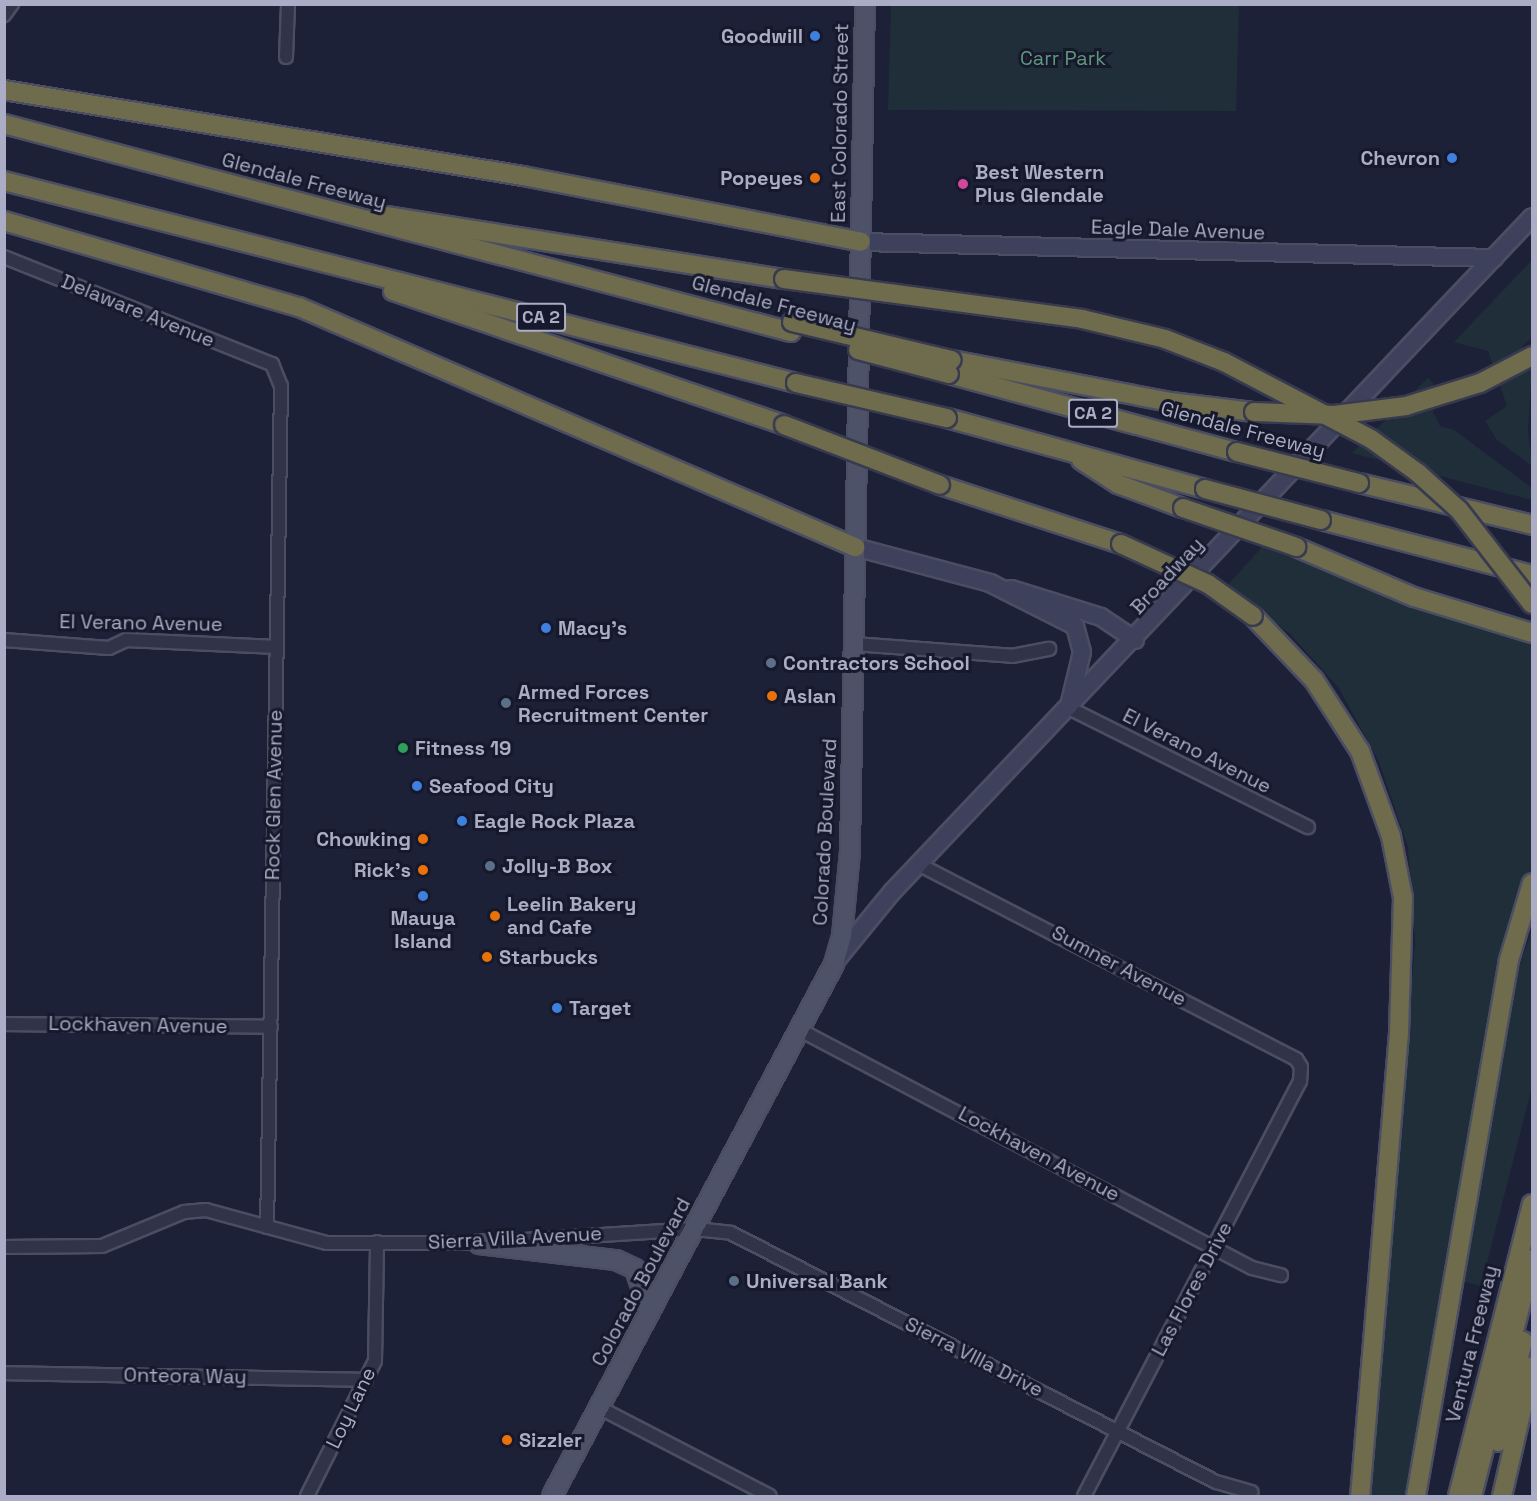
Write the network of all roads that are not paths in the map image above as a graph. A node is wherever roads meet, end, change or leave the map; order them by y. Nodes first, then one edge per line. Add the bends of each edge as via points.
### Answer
1 (12, 4) edge
2 (288, 4) edge
3 (865, 4) edge
4 (4, 15) edge
5 (286, 57) dead end
6 (4, 90) edge
7 (4, 124) edge
8 (4, 181) edge
9 (304, 203) junction
10 (1533, 217) edge
11 (4, 220) edge
12 (861, 242) junction
13 (286, 254) junction
14 (4, 257) edge
15 (1494, 258) junction
16 (1533, 356) edge
17 (272, 364) joint
18 (950, 367) junction
19 (1070, 452) junction
20 (1533, 525) edge
21 (855, 546) junction
22 (1533, 575) edge
23 (990, 583) junction
24 (1533, 604) edge
25 (1533, 633) edge
26 (4, 640) edge
27 (1135, 640) junction
28 (854, 644) junction
29 (277, 647) junction
30 (1048, 649) dead end
31 (1069, 708) junction
32 (1308, 827) dead end
33 (920, 865) junction
34 (1533, 884) edge
35 (834, 964) junction
36 (4, 1024) edge
37 (271, 1027) junction
38 (798, 1029) junction
39 (1300, 1081) joint
40 (1533, 1204) edge
41 (267, 1227) junction
42 (695, 1229) junction
43 (377, 1242) junction
44 (479, 1244) junction
45 (1214, 1246) junction
46 (4, 1247) edge
47 (1533, 1260) edge
48 (1281, 1275) dead end
49 (1533, 1306) edge
50 (650, 1313) junction
51 (1533, 1366) edge
52 (4, 1373) edge
53 (366, 1380) junction
54 (600, 1408) junction
55 (1118, 1431) junction
56 (1252, 1492) dead end
57 (307, 1497) edge
58 (552, 1497) edge
59 (770, 1497) edge
60 (1084, 1497) edge
61 (1360, 1497) edge
62 (1416, 1497) edge
63 (1458, 1497) edge
64 (1472, 1497) edge
65 (1484, 1497) edge
66 (1502, 1497) edge

1 - 4 street
2 - 5 street
3 - 12 main road, East Colorado Street
6 - 12 highway via 523,176
7 - 9 highway, Glendale Freeway / CA 2
8 - 13 highway, CA 2
9 - 18 highway, Glendale Freeway / CA 2, bridge via 639,292
9 - 24 highway, bridge via 784,279 1082,319 1166,339 1224,362 1371,438 1459,510
10 - 15 main road, Broadway
11 - 21 highway via 298,307
12 - 15 main road, Eagle Dale Avenue
12 - 21 main road, Colorado Boulevard
13 - 19 highway, CA 2, bridge
13 - 61 highway, bridge via 784,425 940,485 1121,544 1208,584 1253,616 1314,680 1360,751 1390,836 1403,898 1399,1034
14 - 17 street, Delaware Avenue
15 - 27 main road, Broadway
16 - 18 highway, bridge via 1480,383 1406,406 1334,415 1254,412 1171,402
17 - 29 street, Rock Glen Avenue via 281,386
18 - 20 highway, Glendale Freeway / CA 2, bridge via 1237,452
19 - 22 highway, CA 2, bridge
19 - 25 highway, bridge via 1118,484 1296,547 1414,597
21 - 23 main road
21 - 28 main road, Colorado Boulevard
23 - 27 main road via 1101,617
23 - 31 main road via 1074,626 1082,652
26 - 29 street, El Verano Avenue via 108,648 126,640
27 - 31 main road, Broadway
28 - 30 street via 1012,656
28 - 35 main road, Colorado Boulevard via 848,897
29 - 37 street, Rock Glen Avenue
31 - 32 street, El Verano Avenue
31 - 33 main road, Broadway
33 - 35 main road, Broadway via 857,930
33 - 39 street, Sumner Avenue via 1296,1059
34 - 62 highway via 1507,970
35 - 38 main road, Colorado Boulevard
36 - 37 street, Lockhaven Avenue
37 - 41 street, Rock Glen Avenue
38 - 42 main road, Colorado Boulevard
38 - 45 street, Lockhaven Avenue
39 - 45 street, Las Flores Drive
40 - 63 highway, Ventura Freeway
41 - 43 street, Sierra Villa Avenue via 299,1239
41 - 46 street via 227,1213 184,1212 102,1246
42 - 44 street, Sierra Villa Avenue
42 - 50 main road, Colorado Boulevard
42 - 55 street, Sierra VIlla Drive via 731,1233
43 - 44 street, Sierra Villa Avenue
43 - 53 street, Loy Lane via 375,1355
44 - 50 main road via 616,1260 635,1269
45 - 48 street, Lockhaven Avenue via 1252,1268
45 - 55 street, Las Flores Drive
47 - 64 highway
49 - 65 highway
50 - 54 main road, Colorado Boulevard
51 - 66 highway
52 - 53 street, Onteora Way
53 - 57 street, Loy Lane
54 - 58 main road, Colorado Boulevard
54 - 59 street
55 - 56 street, Sierra VIlla Drive via 1216,1482
55 - 60 street, Las Flores Drive

